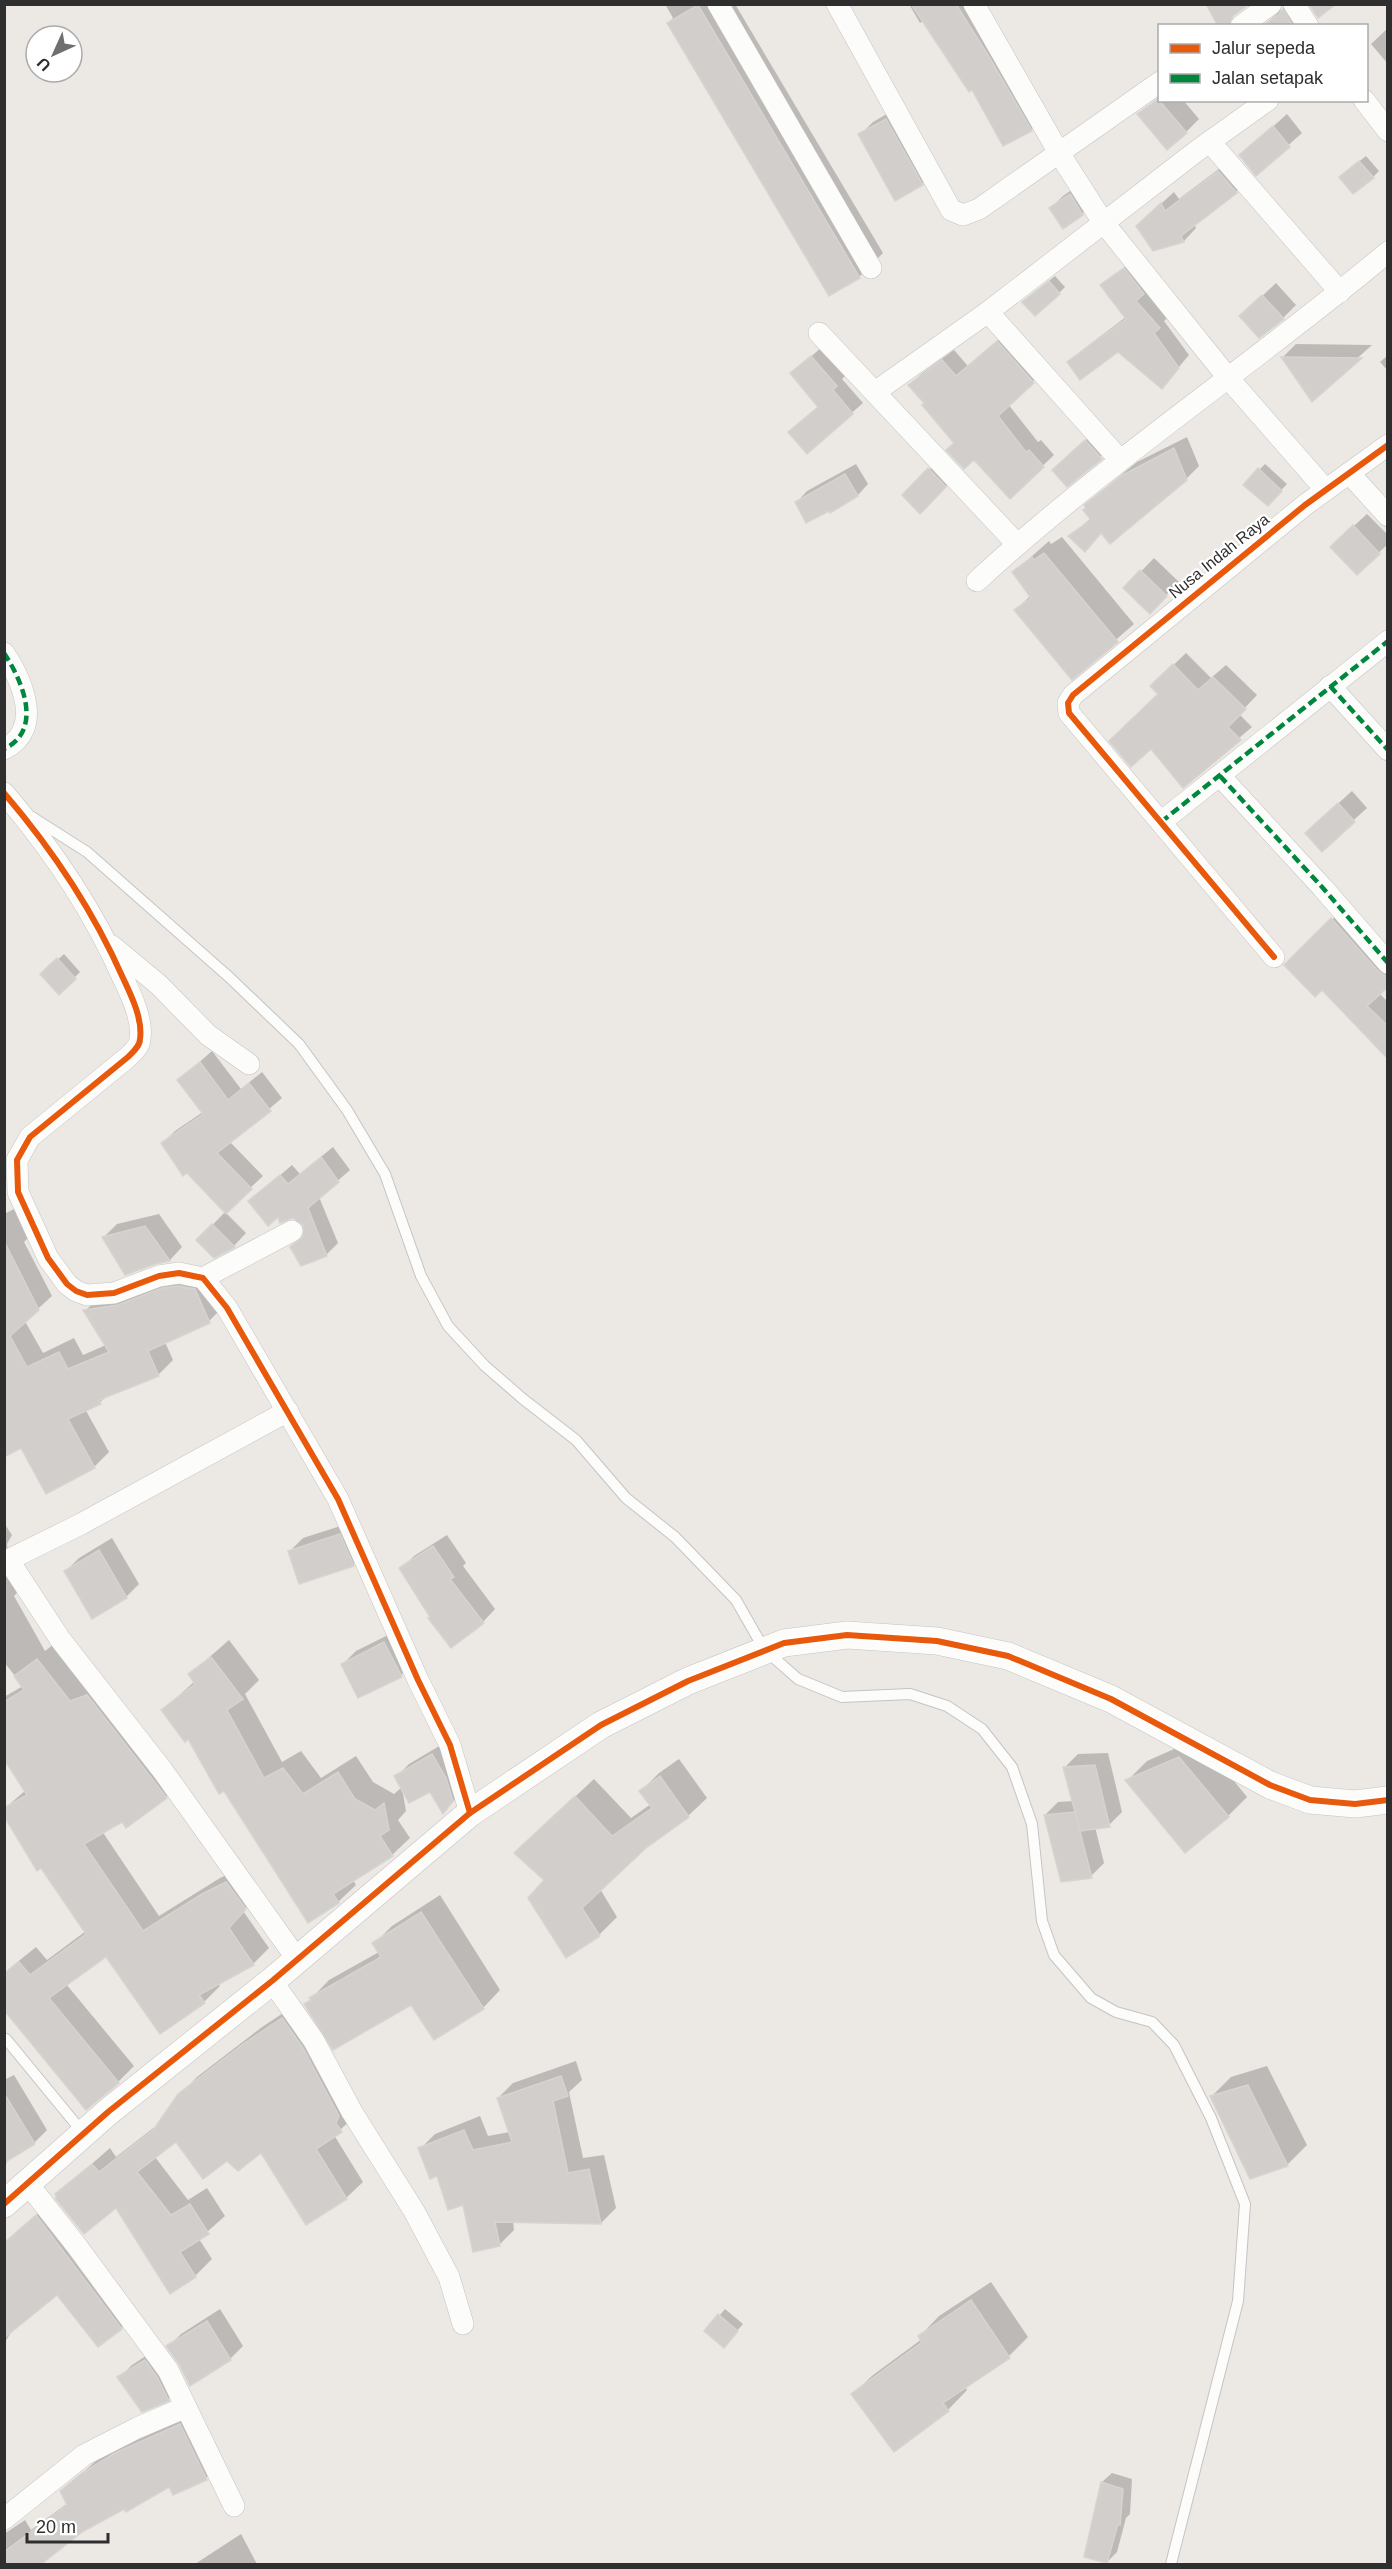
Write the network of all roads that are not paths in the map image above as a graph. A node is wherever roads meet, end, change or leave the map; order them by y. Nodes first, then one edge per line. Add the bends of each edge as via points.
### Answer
1 (718, 4) edge
2 (837, 4) edge
3 (974, 4) edge
4 (1271, 4) edge
5 (1294, 4) edge
6 (1244, 24) edge
7 (1307, 24) edge
8 (1158, 83) edge
9 (1265, 102) edge
10 (1366, 102) edge
11 (1388, 131) edge
12 (1210, 142) junction
13 (1059, 153) junction
14 (1103, 222) junction
15 (1388, 252) edge
16 (871, 268) dead end
17 (1340, 292) junction
18 (988, 312) junction
19 (819, 333) dead end
20 (1229, 379) junction
21 (875, 392) junction
22 (1388, 445) edge
23 (1120, 460) junction
24 (1349, 473) junction
25 (1325, 489) junction
26 (1388, 516) edge
27 (1017, 544) junction
28 (977, 581) dead end
29 (1388, 641) edge
30 (4, 653) edge
31 (1330, 686) junction
32 (4, 749) edge
33 (1388, 750) edge
34 (1220, 776) junction
35 (10, 800) edge
36 (1161, 822) junction
37 (107, 941) junction
38 (1274, 957) dead end
39 (1388, 963) edge
40 (249, 1064) dead end
41 (12, 1156) edge
42 (292, 1232) dead end
43 (203, 1278) junction
44 (288, 1411) junction
45 (7, 1561) edge
46 (765, 1649) junction
47 (1388, 1800) edge
48 (470, 1813) junction
49 (297, 1959) junction
50 (272, 1982) junction
51 (6, 2039) dead end
52 (84, 2134) junction
53 (28, 2184) junction
54 (4, 2204) edge
55 (463, 2324) dead end
56 (186, 2407) junction
57 (234, 2506) dead end
58 (4, 2518) edge
59 (1171, 2565) edge

1 - 16 street
2 - 13 street via 951,210 970,214
3 - 13 street
4 - 6 street
5 - 7 street
8 - 13 street
9 - 12 street
10 - 11 street
12 - 14 street
12 - 17 street
13 - 14 street
14 - 18 street
14 - 20 street
15 - 17 street
17 - 20 street
18 - 21 street
18 - 23 street
19 - 21 street
20 - 23 street
20 - 25 street
21 - 27 street
22 - 24 street, Nusa Indah Raya
23 - 27 street
24 - 25 street, Nusa Indah Raya
24 - 26 street
25 - 36 street, Nusa Indah Raya via 1160,622 1068,703 1070,713
27 - 28 street
29 - 31 street
30 - 32 street via 24,694 28,722 19,737
31 - 33 street
31 - 34 street
34 - 36 street
34 - 39 street
35 - 37 street via 56,859
35 - 46 lane via 87,852 299,1044 347,1110 385,1174 421,1276 448,1326 485,1366 576,1440 626,1497 675,1537 736,1600
36 - 38 street
37 - 40 street via 159,985 208,1035
37 - 41 street via 134,1001 140,1042 128,1057
41 - 43 street via 18,1192 48,1258 76,1291 87,1295 114,1293 159,1276 179,1273
42 - 43 street
43 - 44 street via 227,1308
44 - 45 street
44 - 48 street via 338,1499 450,1745
45 - 49 street via 60,1639 163,1771
46 - 47 street via 847,1635 937,1641 1008,1656 1111,1699 1270,1785 1310,1800 1355,1804
46 - 48 street via 688,1681 601,1725
46 - 59 lane via 798,1679 842,1697 910,1694 947,1706 982,1729 1012,1767 1032,1824 1042,1921 1054,1955 1091,1998 1116,2012 1152,2022 1174,2045 1211,2118 1245,2204 1238,2301
48 - 49 street
49 - 50 street
50 - 52 street
50 - 55 street via 314,2041 352,2112 414,2211 449,2277
51 - 52 lane
52 - 53 street
53 - 54 street
53 - 56 street via 168,2370
56 - 57 street
56 - 58 street via 84,2455

